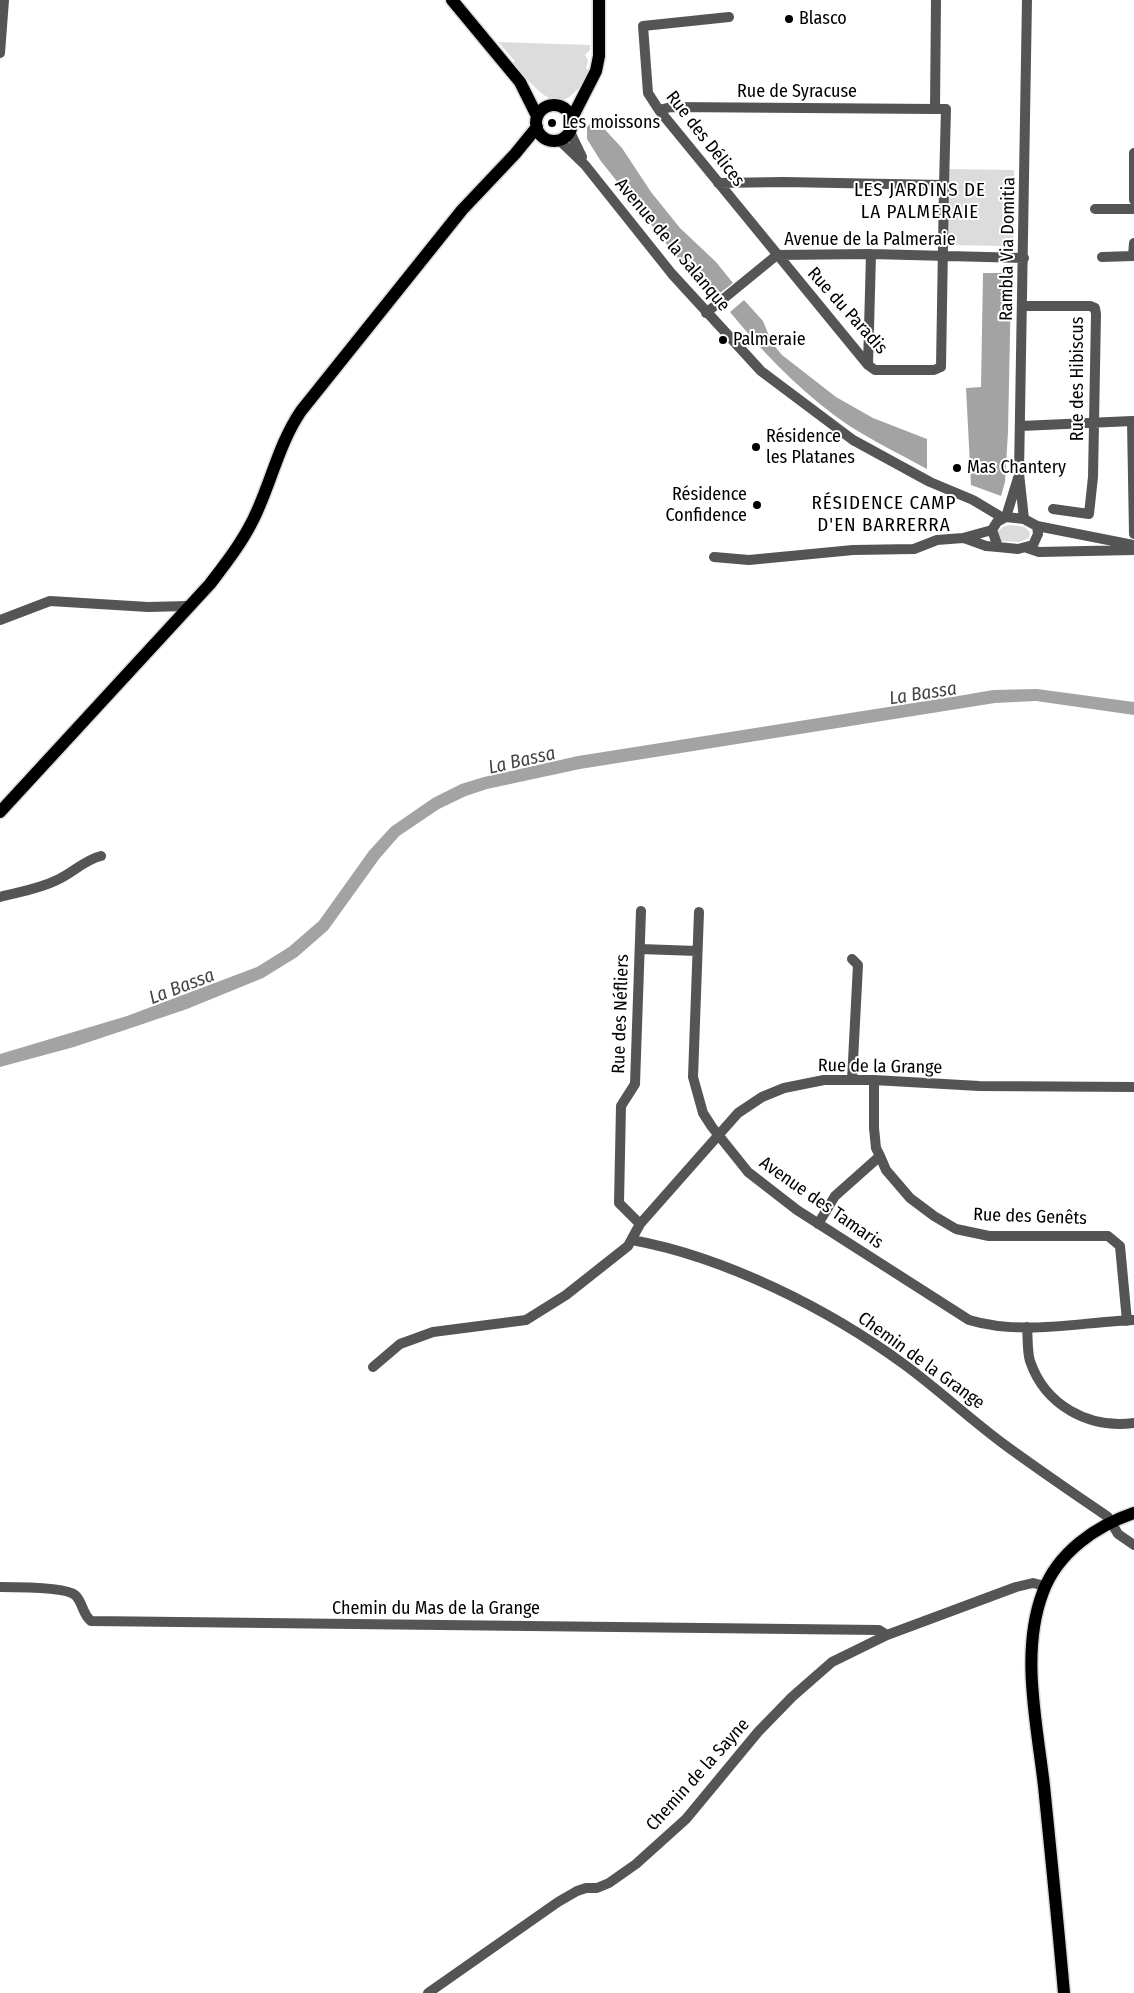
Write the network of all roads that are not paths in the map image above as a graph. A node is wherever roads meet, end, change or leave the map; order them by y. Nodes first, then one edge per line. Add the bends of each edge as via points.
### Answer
1 (4, 0) edge
2 (452, 0) edge
3 (599, 0) edge
4 (936, 0) edge
5 (1027, 0) edge
6 (729, 17) dead end
7 (0, 53) edge
8 (520, 82) junction
9 (551, 105) junction
10 (935, 109) junction
11 (659, 110) junction
12 (569, 113) junction
13 (537, 122) junction
14 (564, 136) junction
15 (545, 138) junction
16 (1134, 153) edge
17 (515, 154) junction
18 (1133, 168) edge
19 (718, 183) junction
20 (944, 186) junction
21 (1134, 200) edge
22 (1095, 209) dead end
23 (1134, 209) edge
24 (1134, 243) edge
25 (871, 254) junction
26 (777, 255) junction
27 (943, 256) junction
28 (1102, 257) dead end
29 (1024, 258) junction
30 (1023, 306) junction
31 (706, 313) junction
32 (868, 365) junction
33 (1133, 422) edge
34 (1094, 423) junction
35 (1021, 426) junction
36 (1020, 473) junction
37 (984, 509) junction
38 (1053, 509) dead end
39 (1005, 518) junction
40 (1024, 519) junction
41 (1037, 526) junction
42 (993, 528) junction
43 (1134, 534) edge
44 (1083, 535) junction
45 (964, 538) junction
46 (1134, 545) edge
47 (998, 547) junction
48 (1027, 548) junction
49 (1134, 550) edge
50 (1082, 552) junction
51 (714, 557) dead end
52 (188, 606) junction
53 (0, 620) edge
54 (0, 812) edge
55 (101, 856) dead end
56 (0, 896) edge
57 (641, 911) dead end
58 (699, 912) dead end
59 (640, 949) junction
60 (697, 950) junction
61 (852, 959) dead end
62 (852, 1080) junction
63 (874, 1080) junction
64 (1134, 1087) edge
65 (718, 1135) junction
66 (880, 1156) junction
67 (640, 1224) junction
68 (818, 1224) junction
69 (632, 1240) junction
70 (1131, 1320) edge
71 (1027, 1327) junction
72 (373, 1367) dead end
73 (1134, 1423) edge
74 (1134, 1512) edge
75 (1112, 1524) junction
76 (1134, 1545) edge
77 (1045, 1586) junction
78 (0, 1587) edge
79 (887, 1635) junction
80 (428, 1993) edge
81 (1064, 1993) edge

1 - 7 street
2 - 8 main road
3 - 12 main road via 598,56 592,82
4 - 10 street
5 - 29 street, Rambla Via Domitia
6 - 11 street, Rue des Délices via 643,26 648,93
8 - 9 main road
8 - 13 main road
9 - 12 main road
9 - 13 main road via 543,109
10 - 11 street, Rue de Syracuse via 671,107
10 - 20 street via 946,109
11 - 19 street, Rue des Délices
12 - 14 main road
13 - 15 main road
13 - 17 main road
14 - 15 main road
14 - 31 street, Avenue de la Salanque
15 - 17 main road
16 - 18 street
17 - 52 main road via 462,210 300,411 288,430 254,520 210,584
18 - 21 street
19 - 20 street
19 - 26 street, Rue des Délices
20 - 27 street
22 - 23 street
24 - 28 street via 1133,256
25 - 26 street, Avenue de la Palmeraie
25 - 27 street, Avenue de la Palmeraie
25 - 32 street
26 - 31 street, Avenue de la Palmeraie
26 - 32 street, Rue du Paradis
27 - 29 street, Avenue de la Palmeraie
27 - 32 street, Rue du Paradis via 940,367 934,370 876,370
29 - 30 street, Rambla Via Domitia
30 - 34 street, Rue des Hibiscus via 1095,308
30 - 35 street, Rambla Via Domitia
31 - 37 street, Avenue de la Salanque via 761,371 853,440 921,478 973,500
33 - 34 street
33 - 43 street
34 - 35 street
34 - 38 street, Rue des Hibiscus via 1089,514
35 - 36 street, Rambla Via Domitia
36 - 39 street, Rambla Via Domitia
36 - 40 street, Rambla Via Domitia
37 - 39 street, Avenue de la Salanque
37 - 42 street, Avenue de la Salanque
39 - 40 street
39 - 42 street
40 - 41 street
41 - 44 street
41 - 48 street via 1037,540
42 - 45 street
42 - 47 street
44 - 46 street
44 - 50 street
45 - 47 street
45 - 51 street via 937,540 914,549 852,550 749,560
47 - 48 street
48 - 50 street via 1039,552
49 - 50 street
52 - 53 street via 50,601
52 - 54 main road
55 - 56 street via 88,859 55,882
57 - 59 street, Rue des Néfliers
58 - 60 street, Avenue des Tamaris
59 - 60 street
59 - 67 street, Rue des Néfliers via 635,1084 621,1106 619,1203
60 - 65 street, Avenue des Tamaris via 693,1078 703,1114
61 - 62 street via 858,965
62 - 63 street, Rue de la Grange
62 - 65 street, Rue de la Grange via 824,1080 784,1088 762,1097 738,1113
63 - 64 street, Rue de la Grange via 979,1086
63 - 66 street, Rue des Genêts via 874,1128
65 - 67 street, Rue de la Grange
65 - 68 street, Avenue des Tamaris via 748,1172
66 - 68 street via 834,1196
66 - 70 street, Rue des Genêts via 886,1170 910,1198 956,1229 989,1236 1108,1236 1120,1246
67 - 69 street, Rue de la Grange
68 - 71 street, Avenue des Tamaris via 969,1320
69 - 72 street, Rue de la Grange via 566,1295 526,1320 433,1332 400,1344
69 - 75 street, Chemin de la Grange via 669,1247 781,1290 855,1330 906,1366 1004,1445 1108,1517
70 - 71 street, Avenue des Tamaris
71 - 73 street via 1030,1360 1044,1390 1064,1409 1093,1420
74 - 75 main road
75 - 76 street, Chemin de la Grange via 1118,1534
75 - 77 main road via 1087,1536 1071,1549
77 - 79 street, Chemin de la Sayne via 1033,1583 1016,1587
77 - 81 main road via 1034,1619 1032,1638 1034,1695
78 - 79 street, Chemin du Mas de la Grange via 73,1593 91,1621 880,1630
79 - 80 street, Chemin de la Sayne via 832,1662 792,1697 758,1732 686,1819 636,1864 609,1883 577,1891 558,1902

